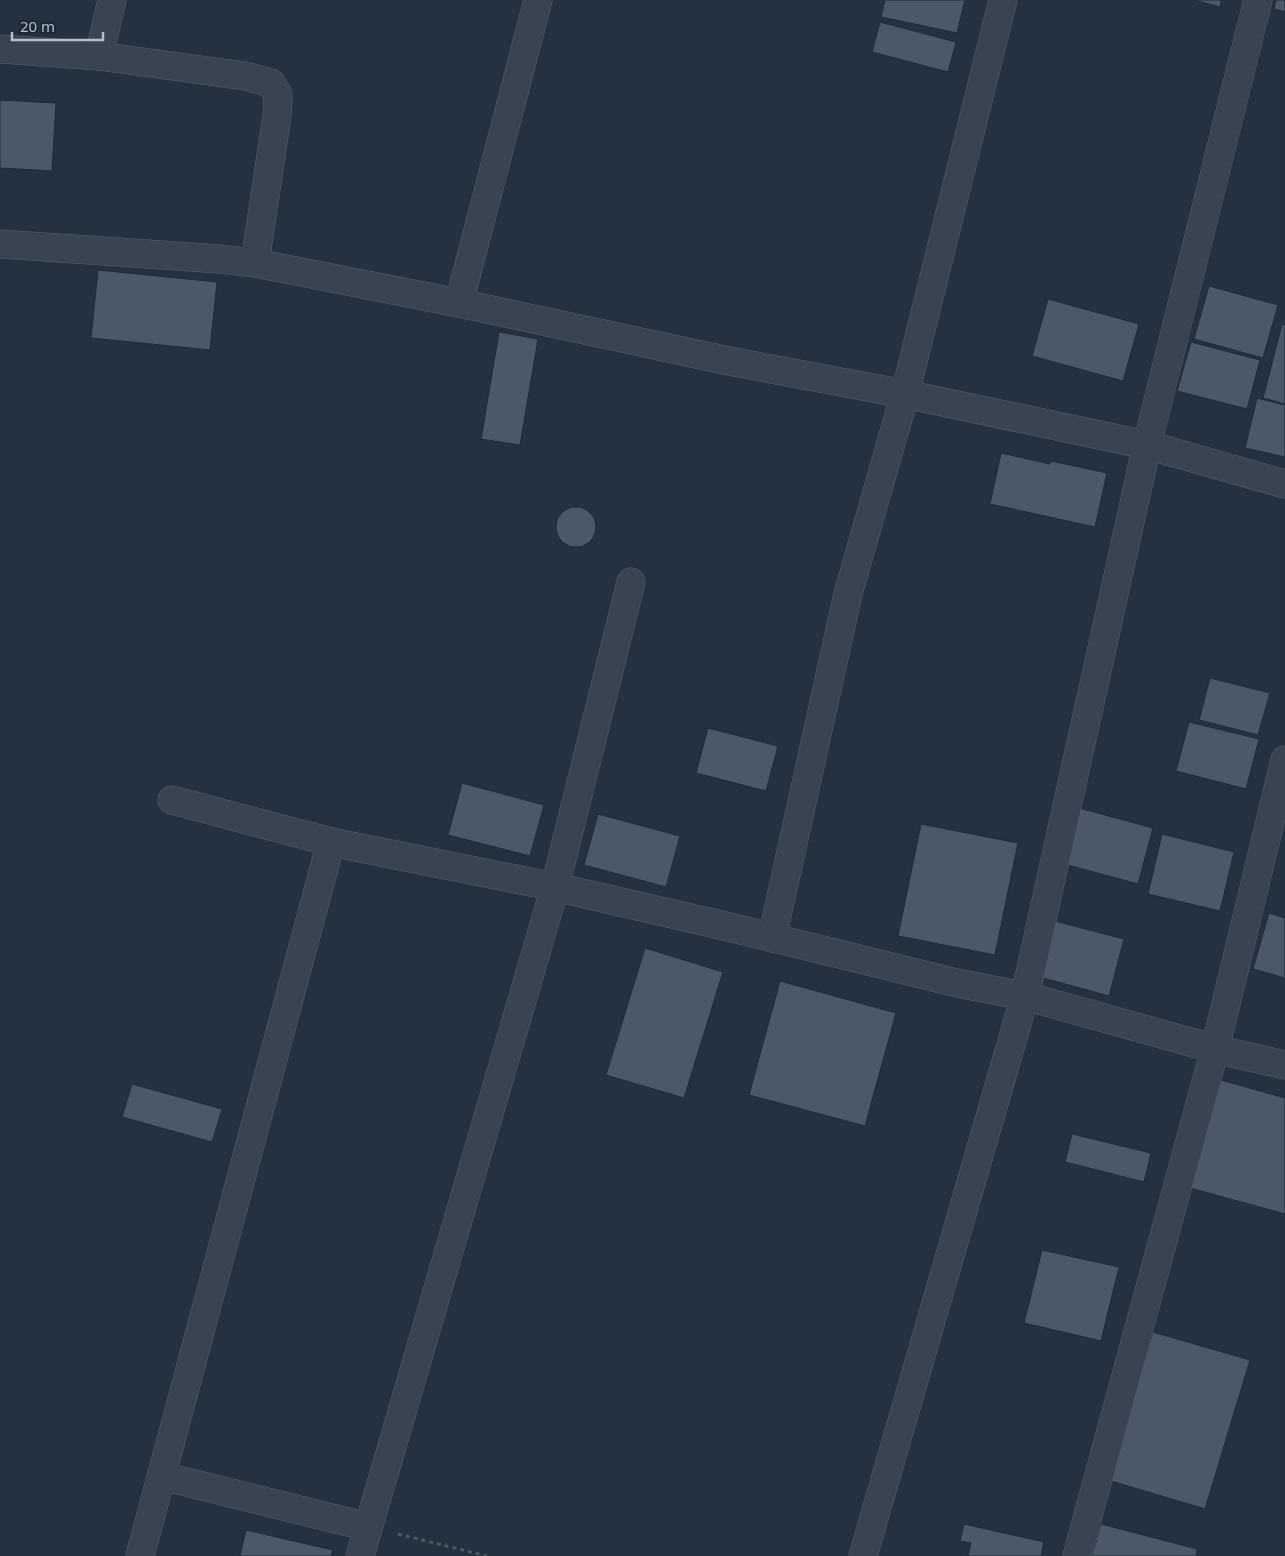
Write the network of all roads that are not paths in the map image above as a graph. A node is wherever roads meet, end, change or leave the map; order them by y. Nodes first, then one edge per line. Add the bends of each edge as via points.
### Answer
1 (112, 0) edge
2 (538, 0) edge
3 (1003, 0) edge
4 (1258, 0) edge
5 (0, 49) edge
6 (99, 56) junction
7 (0, 244) edge
8 (255, 263) junction
9 (459, 303) junction
10 (905, 394) junction
11 (1147, 445) junction
12 (1285, 484) edge
13 (631, 582) dead end
14 (1285, 760) edge
15 (172, 800) dead end
16 (331, 842) junction
17 (555, 887) junction
18 (772, 938) junction
19 (1025, 996) junction
20 (1215, 1049) junction
21 (1285, 1065) edge
22 (162, 1476) junction
23 (368, 1527) junction
24 (140, 1556) edge
25 (360, 1556) edge
26 (863, 1556) edge
27 (1077, 1556) edge

1 - 6 street
2 - 9 street
3 - 10 street
4 - 11 street
5 - 6 street
6 - 8 street via 245,76 272,83 278,95 277,115
7 - 8 street
8 - 9 street
9 - 10 street via 724,360
10 - 11 street
10 - 18 street via 848,594
11 - 12 street
11 - 19 street
13 - 17 street
14 - 20 street
15 - 16 street
16 - 17 street
16 - 22 street
17 - 18 street
17 - 23 street
18 - 19 street via 957,983
19 - 20 street
19 - 26 street
20 - 21 street
20 - 27 street
22 - 23 street
22 - 24 street
23 - 25 street

